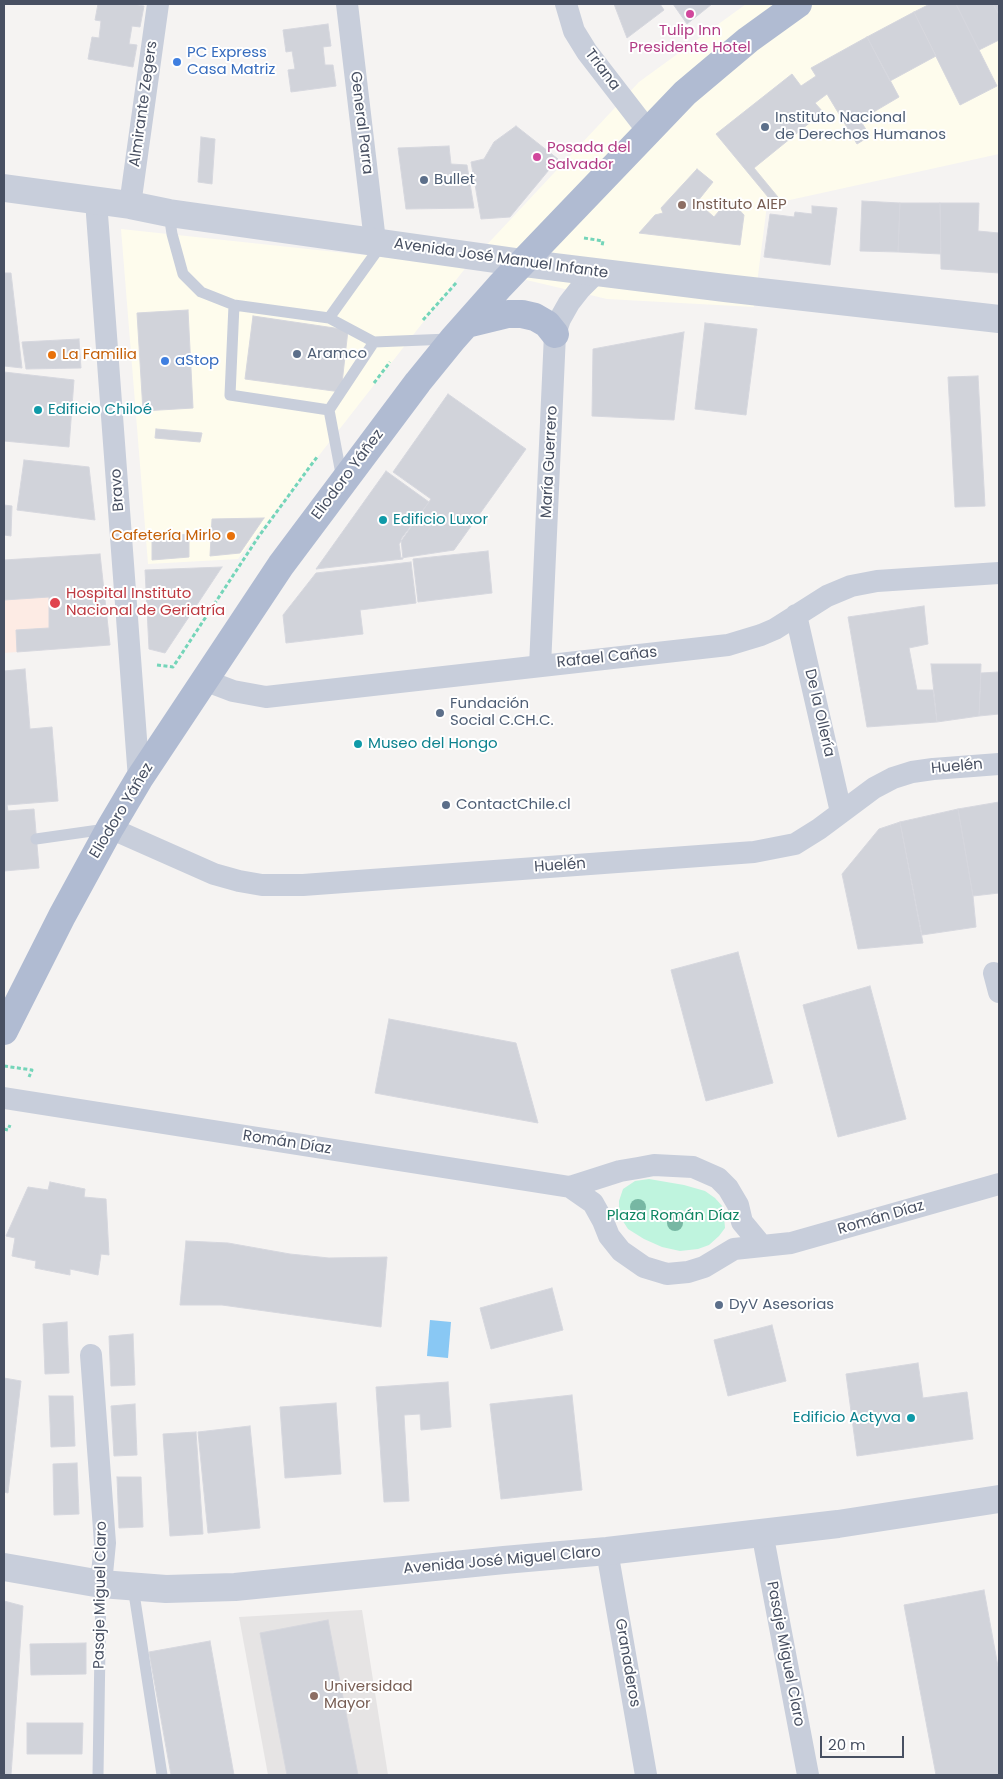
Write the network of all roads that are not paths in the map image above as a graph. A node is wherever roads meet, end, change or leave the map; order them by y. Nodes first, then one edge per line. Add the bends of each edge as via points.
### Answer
1 (158, 4) edge
2 (347, 4) edge
3 (566, 4) edge
4 (798, 4) edge
5 (648, 131) junction
6 (4, 188) edge
7 (96, 201) junction
8 (130, 205) junction
9 (169, 213) junction
10 (379, 242) junction
11 (523, 263) junction
12 (597, 272) junction
13 (234, 305) junction
14 (329, 318) junction
15 (999, 319) edge
16 (460, 331) junction
17 (556, 334) junction
18 (374, 342) junction
19 (329, 410) junction
20 (342, 481) junction
21 (999, 574) edge
22 (796, 615) junction
23 (540, 666) junction
24 (204, 680) junction
25 (999, 764) edge
26 (139, 779) junction
27 (841, 812) junction
28 (110, 828) junction
29 (36, 838) dead end
30 (4, 1031) edge
31 (4, 1098) edge
32 (999, 1184) edge
33 (570, 1187) junction
34 (761, 1246) junction
35 (91, 1355) dead end
36 (999, 1499) edge
37 (762, 1532) junction
38 (608, 1551) junction
39 (4, 1567) edge
40 (101, 1584) junction
41 (134, 1586) junction
42 (98, 1775) edge
43 (162, 1775) edge
44 (646, 1775) edge
45 (808, 1775) edge

1 - 8 street, Almirante Zegers
2 - 10 street, General Parra
3 - 5 street, Triana via 574,31 587,52
4 - 5 main road, Eliodoro Yáñez via 691,87
5 - 11 main road, Eliodoro Yáñez
6 - 7 street, Avenida José Manuel Infante
7 - 8 street, Avenida José Manuel Infante
7 - 26 street, Bravo
8 - 9 street, Avenida José Manuel Infante
9 - 10 street, Avenida José Manuel Infante
9 - 13 lane via 183,274 201,292
10 - 11 street, Avenida José Manuel Infante
10 - 14 lane
11 - 12 street, Avenida José Manuel Infante
11 - 16 main road, Eliodoro Yáñez
12 - 15 street, Avenida José Manuel Infante
12 - 17 street, María Guerrero via 569,303
13 - 14 lane
13 - 19 lane via 230,395
14 - 18 lane
16 - 17 main road via 508,314 522,314 547,324
16 - 18 lane
16 - 20 main road, Eliodoro Yáñez
17 - 23 street, María Guerrero
18 - 19 lane
19 - 20 lane
20 - 24 main road, Eliodoro Yáñez
21 - 22 street, Rafael Cañas via 870,582 838,590
22 - 23 street, Rafael Cañas via 775,629 728,645
22 - 27 street, De la Ollería
23 - 24 street, Rafael Cañas via 266,697 233,691
24 - 26 main road, Eliodoro Yáñez
25 - 27 street, Huelén via 912,772 874,788
26 - 28 main road, Eliodoro Yáñez
27 - 28 street, Huelén via 795,844 761,852 303,885 257,884 227,878
28 - 29 lane
28 - 30 main road, Eliodoro Yáñez
31 - 33 street, Román Díaz
32 - 34 street, Román Díaz via 791,1243
33 - 34 street, Román Díaz via 620,1171 654,1165 693,1167 718,1178 728,1188 738,1205 742,1222
33 - 34 street, Román Díaz via 593,1203 609,1236 621,1251 644,1267 667,1274 688,1272 704,1267 734,1249
35 - 40 street, Pasaje Miguel Claro via 105,1543
36 - 37 street, Avenida José Miguel Claro via 838,1524
37 - 38 street, Avenida José Miguel Claro
37 - 45 street, Pasaje Miguel Claro
38 - 41 street, Avenida José Miguel Claro via 235,1587
38 - 44 street, Granaderos
39 - 40 street, Avenida José Miguel Claro
40 - 41 street, Avenida José Miguel Claro
40 - 42 lane, Pasaje Miguel Claro
41 - 43 lane

